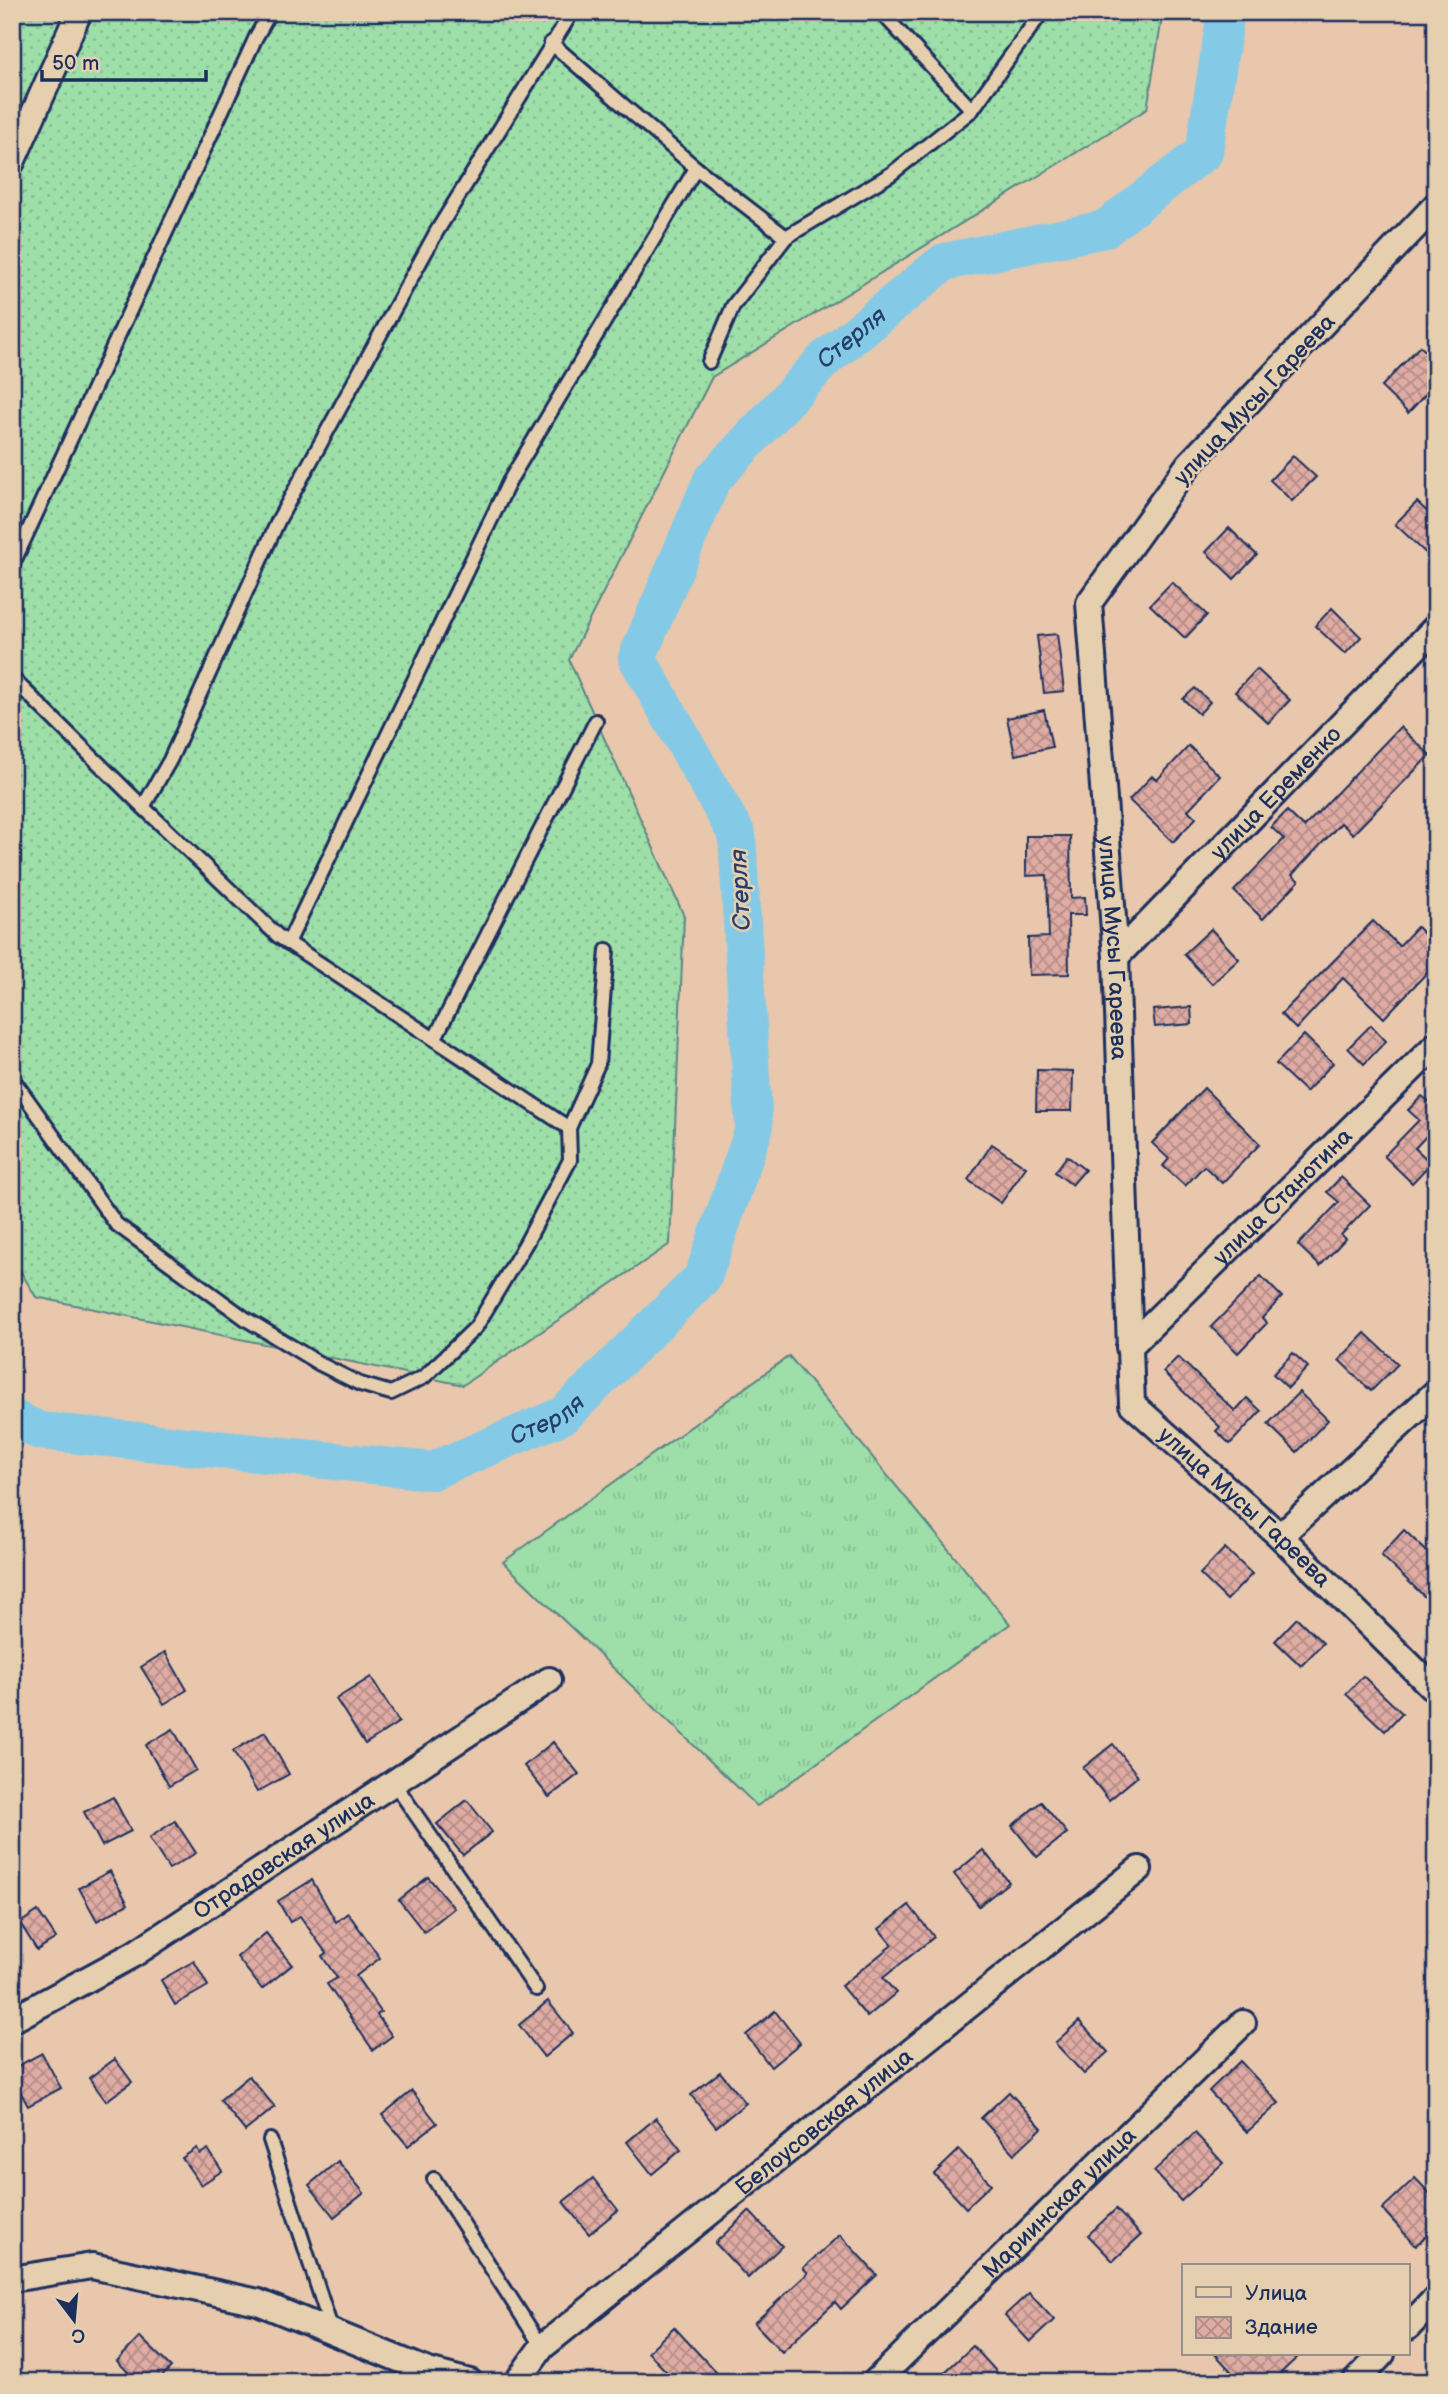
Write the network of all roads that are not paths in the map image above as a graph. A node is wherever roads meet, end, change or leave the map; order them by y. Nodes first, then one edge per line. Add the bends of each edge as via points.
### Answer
1 (79, 12) edge
2 (270, 12) edge
3 (572, 12) edge
4 (881, 12) edge
5 (1042, 12) edge
6 (551, 43) junction
7 (972, 110) junction
8 (12, 162) edge
9 (696, 168) junction
10 (1431, 217) edge
11 (786, 237) junction
12 (709, 362) dead end
13 (12, 565) edge
14 (1436, 626) edge
15 (12, 678) edge
16 (596, 721) dead end
17 (143, 807) junction
18 (288, 943) junction
19 (607, 950) dead end
20 (1116, 957) junction
21 (435, 1038) junction
22 (1436, 1045) edge
23 (12, 1078) edge
24 (569, 1128) junction
25 (1129, 1347) junction
26 (1436, 1392) edge
27 (1280, 1536) junction
28 (550, 1680) dead end
29 (1436, 1691) edge
30 (394, 1783) junction
31 (1139, 1869) dead end
32 (536, 1989) dead end
33 (12, 2020) edge
34 (1243, 2023) dead end
35 (271, 2140) dead end
36 (434, 2179) dead end
37 (12, 2279) edge
38 (1436, 2298) edge
39 (1410, 2325) edge
40 (332, 2331) junction
41 (542, 2347) junction
42 (1380, 2356) edge
43 (422, 2376) edge
44 (470, 2382) edge
45 (517, 2382) edge
46 (875, 2382) edge
47 (1355, 2382) edge

1 - 8 street
2 - 13 lane
3 - 6 lane
4 - 7 lane
5 - 7 lane
6 - 9 lane
6 - 17 lane via 437,231 279,519 170,760
7 - 11 lane via 891,174
9 - 11 lane
9 - 18 lane via 510,480
10 - 20 street, улица Мусы Гареева via 1189,464 1089,603
11 - 12 lane via 733,306
14 - 20 street, улица Еременко
15 - 17 lane
16 - 21 lane
17 - 18 lane
18 - 21 lane
19 - 24 lane via 598,1064
20 - 25 street, улица Мусы Гареева
21 - 24 lane
22 - 25 street, улица Станотина
23 - 24 lane via 116,1224 246,1319 320,1364 391,1393 424,1377 476,1327 570,1160
25 - 27 street, улица Мусы Гареева via 1132,1404
26 - 27 street
27 - 29 street, улица Мусы Гареева
28 - 30 street, Отрадовская улица
30 - 32 lane
30 - 33 street, Отрадовская улица via 134,1954
31 - 41 street, Белоусовская улица
34 - 46 street, Мариинская улица
35 - 40 lane
36 - 41 lane
37 - 40 street via 92,2266 258,2302
38 - 39 street
40 - 43 street
41 - 45 street, Белоусовская улица
42 - 47 street
43 - 44 street

